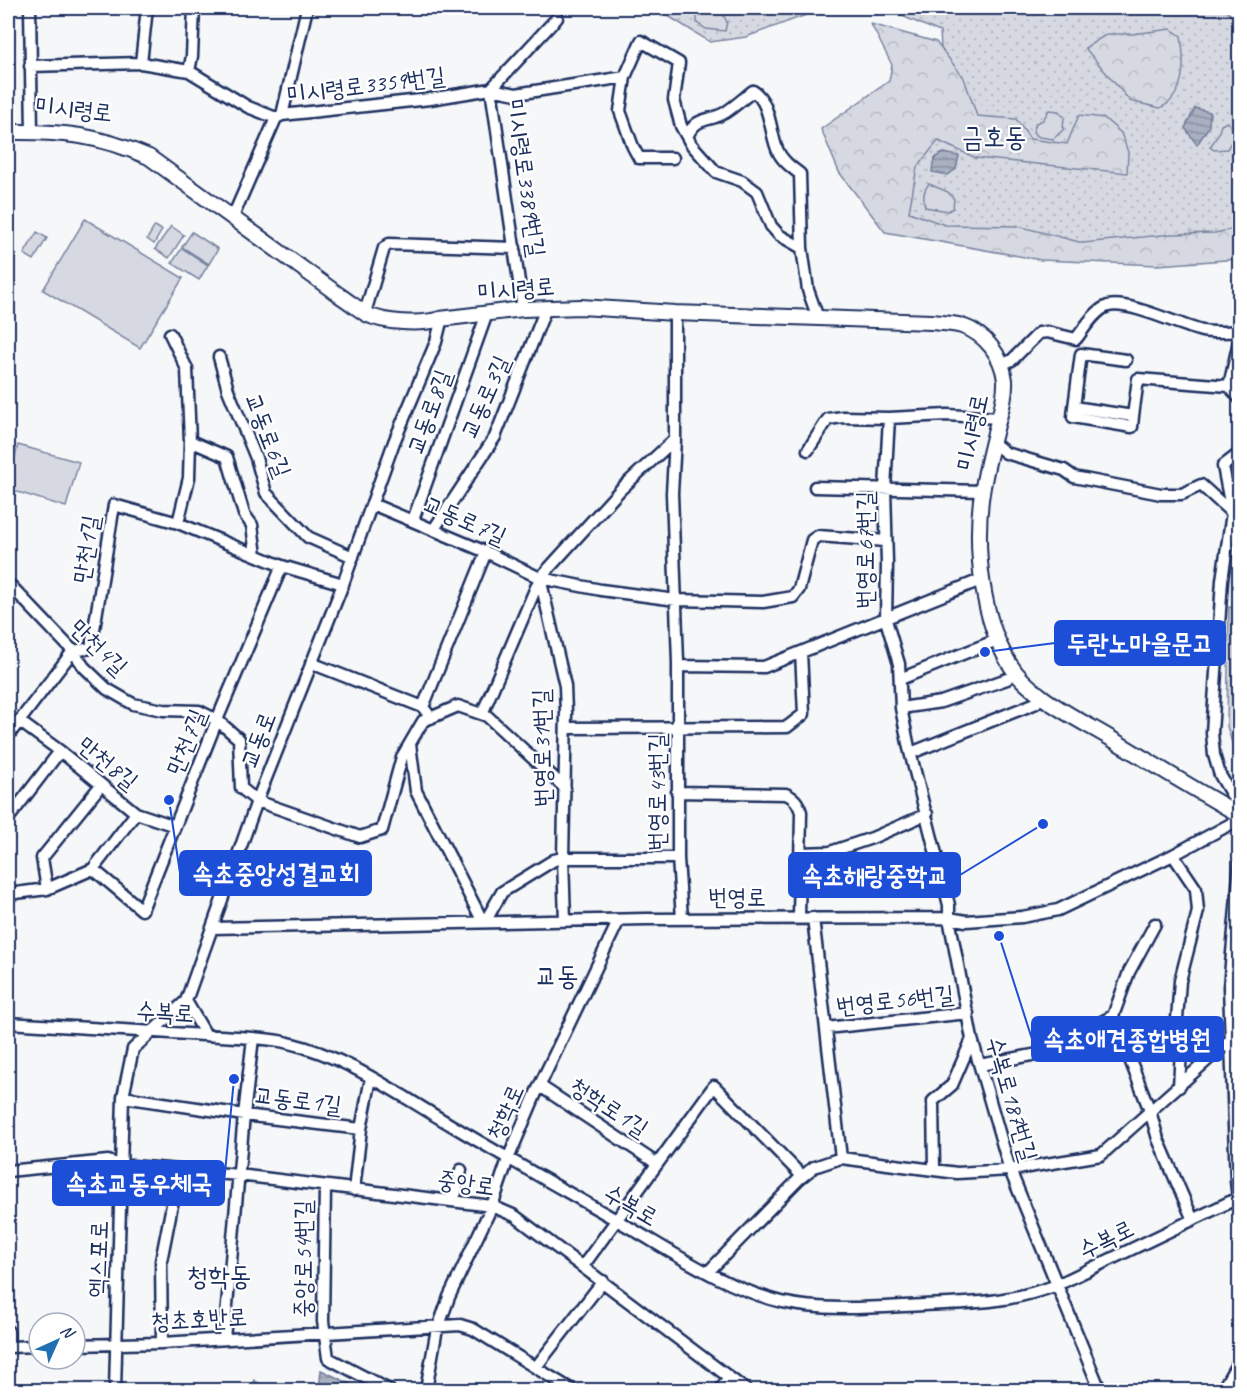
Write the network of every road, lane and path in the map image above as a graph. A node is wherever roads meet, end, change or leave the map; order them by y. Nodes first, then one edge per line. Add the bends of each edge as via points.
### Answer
1 (30, 8) edge
2 (147, 8) edge
3 (194, 8) edge
4 (307, 8) edge
5 (556, 18) dead end
6 (141, 63) junction
7 (30, 66) junction
8 (189, 71) junction
9 (625, 77) junction
10 (491, 89) junction
11 (279, 116) junction
12 (8, 126) edge
13 (31, 129) junction
14 (8, 132) edge
15 (687, 137) junction
16 (673, 158) dead end
17 (234, 214) junction
18 (515, 248) junction
19 (802, 248) junction
20 (367, 306) junction
21 (546, 308) junction
22 (524, 309) junction
23 (675, 313) junction
24 (818, 318) junction
25 (440, 319) junction
26 (485, 319) dead end
27 (1239, 331) edge
28 (170, 334) dead end
29 (1239, 337) edge
30 (219, 357) dead end
31 (1126, 360) dead end
32 (1001, 364) junction
33 (1228, 386) junction
34 (1239, 399) edge
35 (889, 418) junction
36 (999, 418) junction
37 (675, 439) junction
38 (190, 441) junction
39 (993, 443) junction
40 (808, 450) dead end
41 (1239, 453) edge
42 (815, 487) dead end
43 (885, 488) junction
44 (983, 491) junction
45 (1239, 491) edge
46 (372, 504) junction
47 (1232, 513) junction
48 (413, 520) junction
49 (178, 523) junction
50 (434, 529) junction
51 (886, 541) junction
52 (486, 552) junction
53 (256, 555) junction
54 (353, 557) junction
55 (282, 566) junction
56 (540, 578) junction
57 (983, 579) junction
58 (343, 584) junction
59 (11, 586) dead end
60 (676, 600) junction
61 (886, 620) junction
62 (998, 640) junction
63 (72, 651) junction
64 (801, 652) junction
65 (310, 663) junction
66 (678, 666) junction
67 (900, 679) junction
68 (1007, 679) dead end
69 (1036, 703) dead end
70 (423, 707) junction
71 (901, 708) junction
72 (482, 714) junction
73 (217, 720) junction
74 (427, 720) junction
75 (19, 721) junction
76 (677, 727) junction
77 (566, 728) junction
78 (8, 736) edge
79 (410, 743) junction
80 (60, 751) junction
81 (911, 753) junction
82 (101, 785) junction
83 (565, 788) junction
84 (677, 792) junction
85 (257, 801) junction
86 (1239, 809) edge
87 (136, 813) junction
88 (927, 814) junction
89 (1239, 817) edge
90 (8, 819) edge
91 (175, 826) junction
92 (800, 854) junction
93 (1173, 855) junction
94 (563, 858) junction
95 (678, 858) junction
96 (1239, 863) edge
97 (93, 869) junction
98 (47, 889) junction
99 (8, 894) edge
100 (799, 918) junction
101 (813, 918) junction
102 (949, 918) junction
103 (682, 919) junction
104 (619, 920) junction
105 (565, 921) junction
106 (484, 922) junction
107 (1155, 924) dead end
108 (212, 928) junction
109 (186, 1001) junction
110 (968, 1013) junction
111 (1113, 1016) junction
112 (8, 1023) edge
113 (826, 1028) junction
114 (151, 1032) junction
115 (206, 1035) junction
116 (253, 1038) junction
117 (972, 1039) junction
118 (1230, 1040) junction
119 (980, 1065) junction
120 (371, 1078) junction
121 (540, 1086) junction
122 (1179, 1086) junction
123 (123, 1097) junction
124 (1150, 1111) junction
125 (244, 1115) junction
126 (361, 1129) junction
127 (841, 1158) junction
128 (508, 1159) junction
129 (656, 1163) junction
130 (121, 1165) junction
131 (934, 1169) junction
132 (179, 1170) junction
133 (461, 1170) dead end
134 (1010, 1170) junction
135 (8, 1171) edge
136 (239, 1175) junction
137 (802, 1176) junction
138 (8, 1178) edge
139 (325, 1187) junction
140 (354, 1190) junction
141 (1239, 1197) edge
142 (450, 1201) junction
143 (492, 1206) junction
144 (1239, 1215) edge
145 (616, 1220) junction
146 (1193, 1220) junction
147 (583, 1266) junction
148 (708, 1272) junction
149 (603, 1281) junction
150 (1057, 1286) junction
151 (440, 1326) junction
152 (8, 1331) edge
153 (324, 1332) junction
154 (224, 1339) junction
155 (162, 1343) junction
156 (117, 1344) junction
157 (87, 1345) edge
158 (27, 1346) edge
159 (8, 1347) edge
160 (1239, 1359) edge
161 (536, 1367) junction
162 (729, 1378) junction
163 (115, 1390) edge
164 (389, 1390) edge
165 (426, 1390) edge
166 (572, 1390) edge
167 (720, 1390) edge
168 (746, 1390) edge
169 (1100, 1390) edge
170 (1222, 1390) edge

1 - 7 street
2 - 6 street
3 - 8 street
4 - 11 street
5 - 10 street
6 - 7 street
6 - 8 street
7 - 13 street
8 - 11 street via 248,107
9 - 10 street, 미시령로3359번길 via 516,94
9 - 15 street via 642,41 679,63 674,100
9 - 16 street via 620,111 639,158
10 - 11 street, 미시령로3359번길
10 - 18 street, 미시령로3389번길
11 - 17 street, 미시령로3359번길
12 - 13 main road, 미시령로
13 - 14 main road, 미시령로
13 - 17 main road, 미시령로 via 53,125 97,129 126,138 153,152
15 - 19 street via 716,172 742,181 757,192 771,226
15 - 19 street via 698,122 724,113 753,91 758,94 777,151 800,174
17 - 20 main road, 미시령로
17 - 25 main road, 미시령로 via 368,314 419,323
18 - 20 street via 389,244 384,248
18 - 22 street, 미시령로3389번길
19 - 24 street via 808,290
20 - 25 main road, 미시령로 via 394,316
21 - 22 main road, 미시령로
21 - 23 main road, 미시령로
21 - 50 street, 교동로3길 via 495,437
22 - 25 main road, 미시령로
23 - 24 main road, 미시령로
23 - 37 street, 번영로43번길
24 - 32 main road, 미시령로 via 962,326 986,341
25 - 46 street, 교동로 via 436,342
26 - 48 street, 교동로8길
27 - 32 street via 1205,332 1128,306 1108,306 1090,320 1076,339 1039,333 1012,360
28 - 38 street via 187,369
29 - 33 street
30 - 54 street, 교동로6길 via 266,493 308,537
31 - 33 street via 1081,354 1074,406 1133,416 1138,380
32 - 36 main road, 미시령로 via 1005,382
33 - 34 street
35 - 36 street
35 - 40 street via 828,419
35 - 43 street, 번영로67번길
36 - 39 main road, 미시령로
37 - 56 street via 621,489
37 - 60 street, 번영로43번길 via 672,493
38 - 49 street via 189,478
38 - 53 street via 227,457 244,514 252,525
39 - 44 main road, 미시령로
39 - 47 street via 1006,453 1064,470 1074,477 1161,494 1182,494 1201,485
41 - 47 street via 1223,466
42 - 43 street
43 - 44 street
43 - 51 street, 번영로67번길
44 - 57 main road, 미시령로 via 979,531
45 - 47 street
46 - 48 street, 교동로7길
46 - 54 street, 교동로
47 - 86 street via 1222,580 1212,733 1220,775
48 - 50 street, 교동로7길
49 - 53 street, 만천1길
49 - 63 street, 만천1길 via 114,505 91,648
50 - 52 street, 교동로7길
51 - 60 street, 교동로7길 via 818,536 812,540 799,589 793,597 763,602
51 - 61 street, 번영로67번길
52 - 56 street, 교동로7길
52 - 70 street
53 - 55 street, 만천1길
54 - 58 street, 교동로
55 - 58 street, 만천1길
55 - 73 street, 만천7길
56 - 60 street, 교동로7길
56 - 72 street
56 - 77 street, 번영로31번길 via 565,686
57 - 61 street
57 - 62 main road, 미시령로
58 - 65 street, 교동로
59 - 63 street, 만천4길
60 - 66 street, 번영로43번길
61 - 64 street
61 - 67 street, 번영로67번길
62 - 67 street
62 - 89 main road, 미시령로 via 1010,664 1036,692
63 - 73 street, 만천4길 via 107,689 133,704 199,711
63 - 75 street, 만천1길
64 - 66 street via 764,667
64 - 76 street via 804,714 787,727
65 - 70 street
65 - 85 street, 교동로
66 - 76 street, 번영로43번길
67 - 71 street, 번영로67번길
68 - 71 street via 941,702
69 - 81 street
70 - 74 street
71 - 81 street, 번영로67번길
72 - 74 street via 458,705
72 - 83 street
73 - 85 street, 만천4길 via 239,739 241,788
73 - 91 street, 만천7길
74 - 79 street
75 - 78 street, 만천1길
75 - 80 street, 만천8길
76 - 77 street
76 - 84 street, 번영로43번길
77 - 83 street, 번영로31번길
79 - 85 street via 402,757 382,830 360,837
79 - 106 street via 416,791
80 - 82 street, 만천8길
80 - 90 street
81 - 88 street, 번영로67번길
82 - 87 street, 만천8길
82 - 98 street via 42,858
83 - 94 street, 번영로31번길
84 - 92 street via 792,797 801,812
84 - 95 street, 번영로43번길
85 - 108 street, 교동로
87 - 91 street, 만천8길
87 - 97 street
88 - 92 street via 830,852
88 - 102 street, 번영로67번길
89 - 93 street, 번영로
91 - 97 street, 만천7길 via 142,909
92 - 100 street
93 - 102 street, 번영로 via 1058,910 1022,917 966,921
93 - 122 street via 1196,889 1198,911 1180,981
94 - 95 street
94 - 105 street, 번영로31번길
94 - 106 street via 502,892
95 - 103 street, 번영로43번길
96 - 118 street via 1230,978
97 - 98 street
98 - 99 street
100 - 101 street, 번영로
100 - 103 street, 번영로
101 - 102 street, 번영로
101 - 113 street, 번영로56번길
102 - 110 street, 수복로187번길
103 - 104 street, 번영로
104 - 105 street, 번영로
104 - 121 street, 청학로
105 - 106 street, 번영로
106 - 108 street, 번영로
107 - 111 street via 1129,972
108 - 109 street, 교동로
109 - 114 street, 교동로
109 - 115 street
110 - 113 street, 번영로56번길
110 - 117 street, 수복로187번길
111 - 119 street via 1043,1053
111 - 124 street
112 - 114 street, 수복로
113 - 127 street, 번영로56번길
114 - 115 street, 수복로
114 - 123 street, 교동로 via 132,1049
115 - 116 street, 수복로
116 - 120 street, 수복로 via 289,1042
116 - 125 street
117 - 119 street, 수복로187번길
117 - 131 street via 952,1085 933,1101
118 - 122 street
118 - 141 street
119 - 134 street, 수복로187번길
120 - 126 street
120 - 128 street, 수복로
121 - 128 street, 청학로
121 - 129 street, 청학로1길
122 - 124 street
123 - 125 street, 교동로1길
123 - 130 street, 교동로
124 - 134 street via 1101,1155
124 - 146 street
125 - 126 street, 교동로1길
125 - 136 street
126 - 140 street
127 - 131 street
127 - 137 street via 814,1167
128 - 143 street, 청학로
128 - 145 street, 수복로
129 - 137 street via 714,1086
129 - 145 street
130 - 132 street, 중앙로
130 - 135 street, 중앙로 via 108,1161
130 - 138 street, 중앙로
130 - 156 street, 엑스포로
131 - 134 street via 957,1173
132 - 136 street, 중앙로
132 - 155 street via 160,1261
133 - 142 street
134 - 150 street, 수복로187번길
136 - 139 street, 중앙로
136 - 154 street
137 - 148 street
139 - 140 street, 중앙로
139 - 153 street, 중앙로54번길
140 - 142 street, 중앙로
141 - 144 street
141 - 146 street, 수복로
142 - 143 street, 중앙로
143 - 147 street, 중앙로 via 514,1216
143 - 151 street, 청학로 via 449,1297
145 - 147 street
145 - 148 street, 수복로
146 - 150 street, 수복로
147 - 149 street, 중앙로
148 - 150 street, 수복로 via 746,1292 823,1306 994,1302
149 - 161 street
149 - 162 street, 중앙로
150 - 169 street, 수복로187번길
151 - 153 street, 청초호반로
151 - 161 street, 청초호반로 via 473,1329
151 - 165 street
152 - 159 street
153 - 154 street, 청초호반로
153 - 164 street via 328,1358
154 - 155 street, 청초호반로
155 - 156 street, 청초호반로
156 - 157 street, 청초호반로
156 - 163 street, 엑스포로
158 - 159 street
160 - 170 street
161 - 166 street, 청초호반로
162 - 167 street
162 - 168 street, 중앙로

